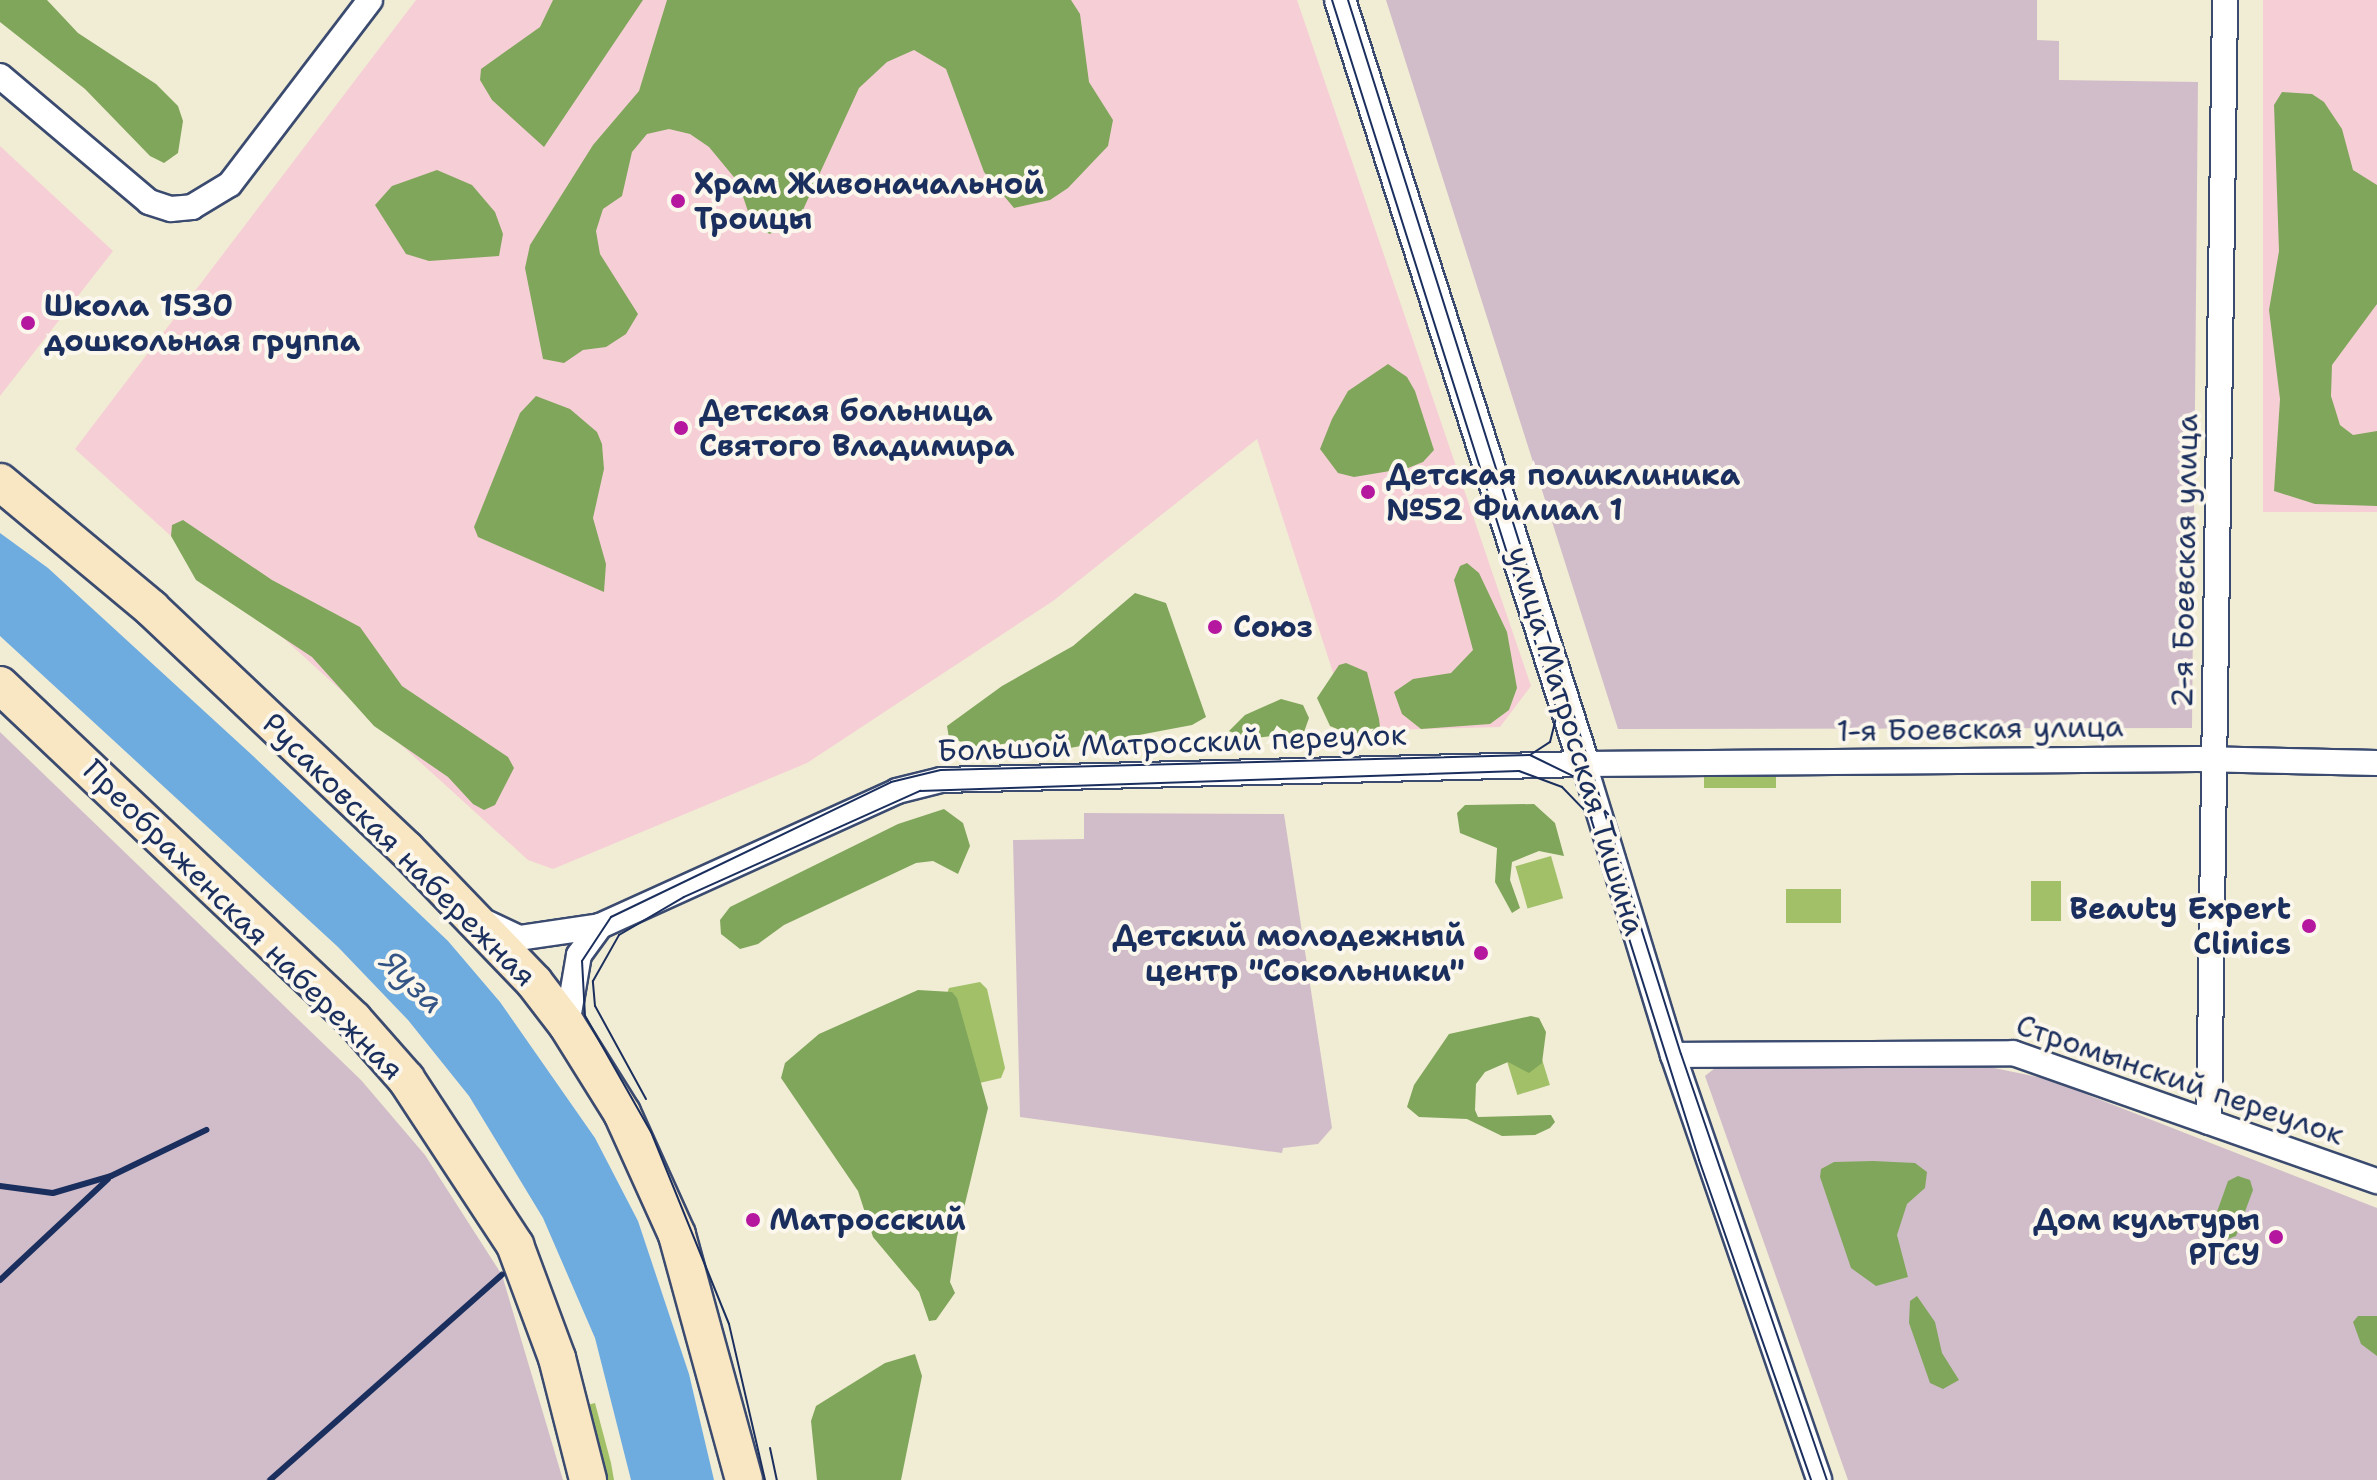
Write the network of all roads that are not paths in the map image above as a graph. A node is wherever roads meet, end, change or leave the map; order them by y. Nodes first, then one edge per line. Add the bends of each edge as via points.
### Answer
1 (370, 0) edge
2 (1340, 0) edge
3 (2225, 0) edge
4 (0, 76) edge
5 (0, 482) edge
6 (0, 685) edge
7 (2216, 759) junction
8 (2377, 763) edge
9 (1584, 764) junction
10 (474, 917) junction
11 (600, 926) junction
12 (567, 1025) junction
13 (1673, 1055) junction
14 (2209, 1122) junction
15 (2377, 1181) edge
16 (588, 1480) edge
17 (744, 1480) edge
18 (1819, 1480) edge

1 - 4 street via 230,184 192,207 171,209 149,202
2 - 9 street, улица Матросская Тишина
3 - 7 street, 2-я Боевская улица
5 - 10 main road, Русаковская набережная via 151,608
6 - 16 main road, Преображенская набережная via 354,1020 406,1079 515,1245 557,1358
7 - 8 street, 1-я Боевская улица
7 - 9 street, 1-я Боевская улица
7 - 14 street, 2-я Боевская улица
9 - 11 street, Большой Матросский переулок via 919,783
9 - 13 street, улица Матросская Тишина
10 - 11 street, Большой Матросский переулок via 519,938
10 - 12 main road, Русаковская набережная
11 - 12 street via 579,955
12 - 17 main road, Русаковская набережная via 622,1113 677,1235
13 - 14 street, Стромынский переулок via 2013,1053
13 - 18 street, улица Матросская Тишина
14 - 15 street, Стромынский переулок

